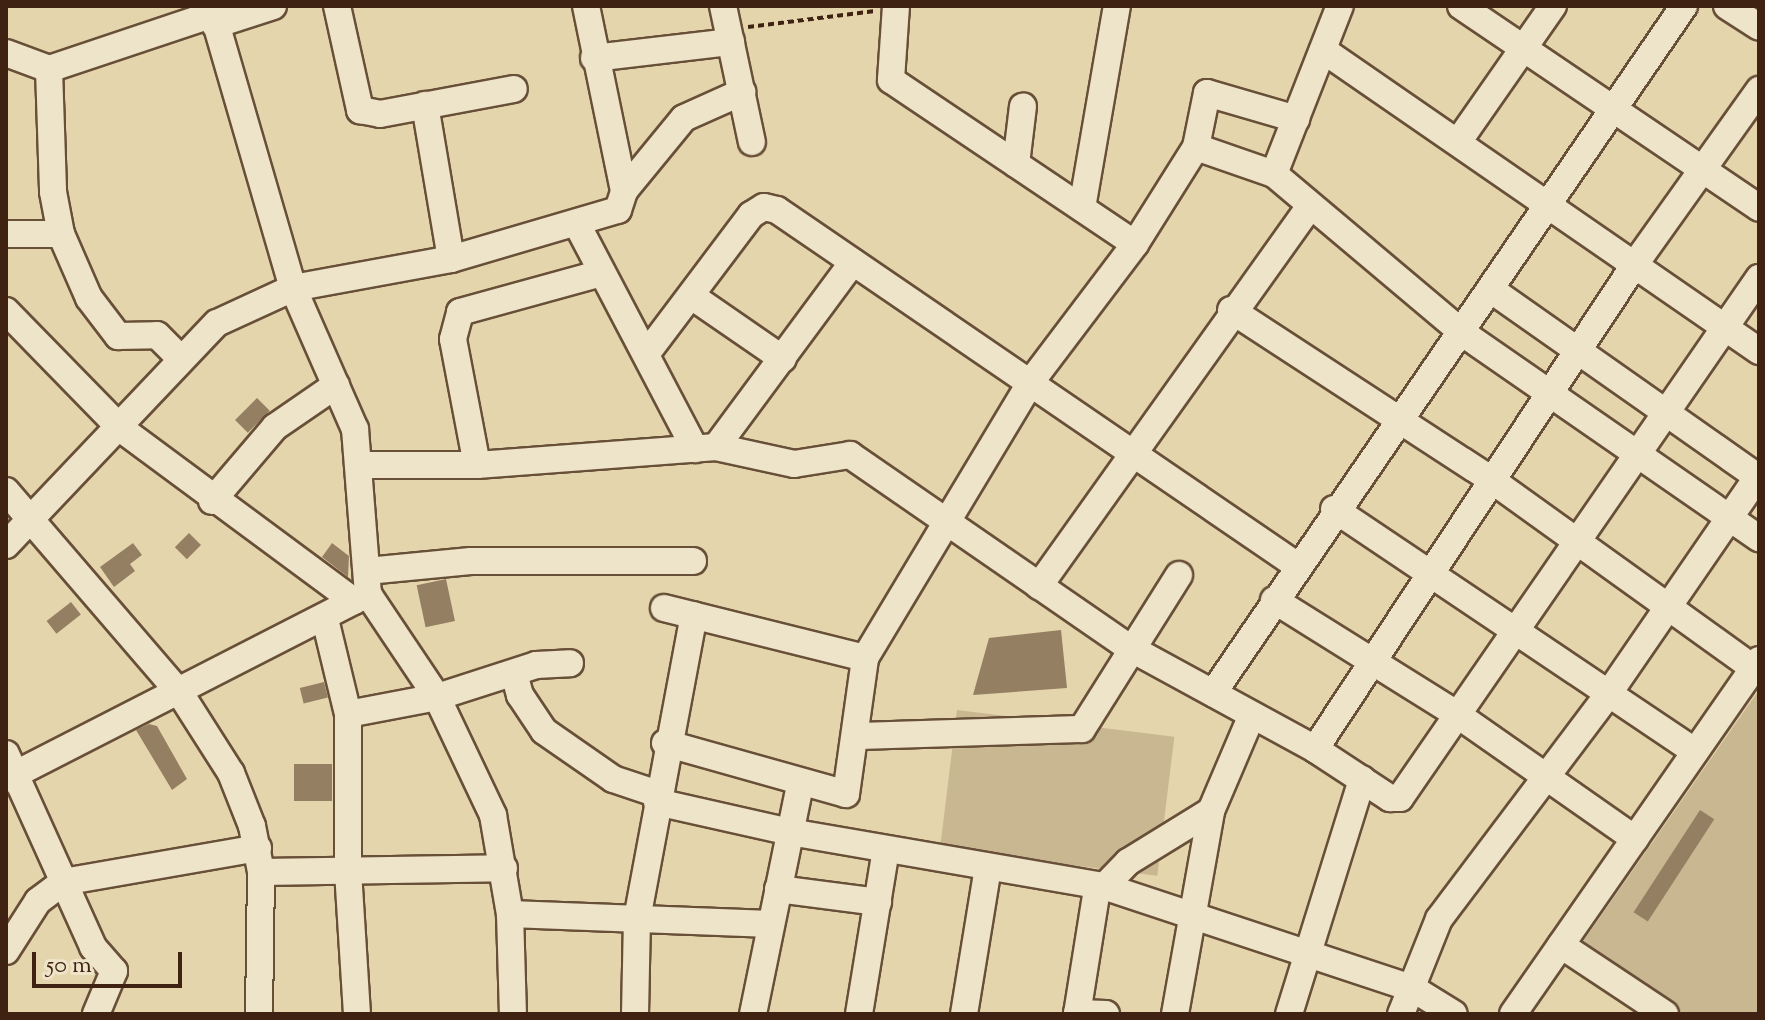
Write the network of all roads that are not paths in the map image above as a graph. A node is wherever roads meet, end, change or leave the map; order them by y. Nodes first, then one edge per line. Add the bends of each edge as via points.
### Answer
1 (273, 6) edge
2 (337, 6) edge
3 (586, 6) edge
4 (1117, 6) edge
5 (1340, 6) edge
6 (1461, 6) edge
7 (1553, 6) edge
8 (1684, 6) edge
9 (1727, 6) edge
10 (896, 7) edge
11 (213, 15) edge
12 (727, 26) edge
13 (1759, 27) edge
14 (1523, 48) junction
15 (1323, 50) junction
16 (6, 53) edge
17 (594, 58) junction
18 (49, 69) junction
19 (514, 89) dead end
20 (1759, 90) edge
21 (742, 92) junction
22 (425, 105) junction
23 (1023, 106) dead end
24 (1614, 110) junction
25 (1296, 119) junction
26 (752, 142) dead end
27 (1458, 142) junction
28 (1196, 147) junction
29 (1016, 164) junction
30 (1702, 169) junction
31 (1274, 174) junction
32 (624, 191) junction
33 (1550, 205) junction
34 (1309, 207) junction
35 (1082, 208) junction
36 (1759, 208) edge
37 (578, 226) junction
38 (6, 234) edge
39 (61, 234) junction
40 (1135, 244) junction
41 (451, 259) junction
42 (853, 262) junction
43 (1635, 264) junction
44 (602, 273) junction
45 (1759, 278) edge
46 (293, 288) junction
47 (1493, 291) junction
48 (693, 297) junction
49 (1231, 310) junction
50 (6, 311) edge
51 (1725, 327) junction
52 (1464, 334) junction
53 (1759, 351) edge
54 (647, 353) junction
55 (1577, 353) junction
56 (180, 358) junction
57 (783, 359) junction
58 (1030, 383) junction
59 (336, 385) junction
60 (1550, 394) junction
61 (1665, 414) junction
62 (1394, 422) junction
63 (120, 428) junction
64 (706, 448) junction
65 (1134, 453) junction
66 (1637, 454) junction
67 (360, 465) junction
68 (477, 465) junction
69 (1758, 477) edge
70 (1493, 481) junction
71 (6, 491) edge
72 (212, 501) junction
73 (1334, 509) junction
74 (1730, 518) junction
75 (33, 520) junction
76 (947, 521) junction
77 (1759, 538) edge
78 (1577, 542) junction
79 (6, 545) edge
80 (693, 561) dead end
81 (1296, 565) junction
82 (1431, 572) junction
83 (1179, 575) dead end
84 (1039, 586) junction
85 (363, 589) junction
86 (1274, 600) junction
87 (1668, 607) junction
88 (664, 608) dead end
89 (694, 615) junction
90 (325, 619) junction
91 (1518, 629) junction
92 (1130, 648) junction
93 (865, 658) junction
94 (1370, 660) junction
95 (570, 663) dead end
96 (1756, 664) edge
97 (514, 673) junction
98 (180, 693) junction
99 (1213, 693) junction
100 (1609, 693) junction
101 (437, 697) junction
102 (348, 714) junction
103 (1252, 715) junction
104 (1458, 715) junction
105 (857, 736) junction
106 (665, 743) junction
107 (1315, 749) junction
108 (1695, 752) junction
109 (10, 769) edge
110 (1544, 778) junction
111 (1362, 779) junction
112 (800, 785) junction
113 (657, 798) junction
114 (1211, 811) junction
115 (790, 832) junction
116 (1635, 839) junction
117 (886, 850) junction
118 (259, 860) junction
119 (988, 867) junction
120 (504, 868) junction
121 (348, 871) junction
122 (63, 882) junction
123 (1103, 886) junction
124 (778, 889) junction
125 (878, 902) junction
126 (510, 914) junction
127 (1192, 914) junction
128 (637, 919) junction
129 (771, 924) junction
130 (1561, 945) junction
131 (6, 951) edge
132 (1308, 958) junction
133 (1412, 988) junction
134 (96, 1014) edge
135 (259, 1014) edge
136 (357, 1014) edge
137 (513, 1014) edge
138 (635, 1014) edge
139 (753, 1014) edge
140 (859, 1014) edge
141 (964, 1014) edge
142 (1077, 1014) edge
143 (1106, 1014) edge
144 (1175, 1014) edge
145 (1289, 1014) edge
146 (1401, 1014) edge
147 (1454, 1014) edge
148 (1513, 1014) edge
149 (1665, 1014) edge

1 - 11 street
2 - 22 street via 360,110 380,114
3 - 17 street
4 - 35 street
5 - 15 street
6 - 14 street
7 - 14 street
8 - 24 street
9 - 13 street
10 - 29 street via 891,80
11 - 18 street
11 - 46 street
12 - 17 street
12 - 21 street
14 - 24 street
14 - 27 street
15 - 25 street
15 - 27 street
16 - 18 street
17 - 32 street
18 - 39 street via 50,155
19 - 22 street
20 - 30 street
21 - 26 street
21 - 32 street via 684,118
22 - 41 street
23 - 29 street
24 - 30 street
24 - 33 street
25 - 28 street via 1207,93
25 - 31 street
27 - 33 street
28 - 31 street
28 - 40 street
29 - 35 street
30 - 36 street
30 - 43 street
31 - 34 street
32 - 37 street via 618,210
33 - 43 street
33 - 47 street
34 - 49 street
34 - 52 street
35 - 40 street
37 - 41 street
37 - 44 street
38 - 39 street
39 - 56 street via 107,327 118,336 157,335
40 - 58 street
41 - 46 street
42 - 48 street via 764,207 751,215
42 - 57 street
42 - 58 street
43 - 51 street
43 - 55 street
44 - 54 street
44 - 68 street via 460,312 453,339
45 - 51 street
46 - 56 street via 217,323
46 - 59 street
47 - 52 street
47 - 55 street
48 - 54 street
48 - 57 street
49 - 62 street
49 - 65 street
50 - 63 street
51 - 53 street
51 - 61 street
52 - 60 street
52 - 62 street
54 - 64 street
55 - 60 street
55 - 61 street
56 - 63 street
57 - 64 street
58 - 65 street
58 - 76 street
59 - 67 street via 355,429
59 - 72 street via 275,427
60 - 66 street
60 - 70 street
61 - 66 street
61 - 69 street
62 - 70 street
62 - 73 street
63 - 72 street
63 - 75 street
64 - 68 street
64 - 76 street via 794,464 850,455
65 - 81 street
65 - 84 street
66 - 74 street
66 - 78 street
67 - 68 street
67 - 85 street
69 - 74 street
70 - 78 street
70 - 82 street
71 - 75 street
72 - 85 street
73 - 81 street
73 - 82 street
74 - 77 street
74 - 87 street
75 - 79 street
75 - 98 street
76 - 84 street
76 - 93 street
78 - 87 street
78 - 91 street
80 - 85 street via 471,561
81 - 86 street
82 - 91 street
82 - 94 street
83 - 92 street
84 - 92 street
85 - 90 street
85 - 101 street
86 - 94 street
86 - 99 street
87 - 96 street
87 - 100 street
88 - 89 street
89 - 93 street
89 - 106 street
90 - 98 street
90 - 102 street
91 - 100 street
91 - 104 street
92 - 99 street
92 - 105 street via 1082,729
93 - 105 street
94 - 104 street
94 - 107 street
95 - 97 street
96 - 108 street
97 - 101 street
97 - 113 street via 520,695 544,731 613,779
98 - 109 street
98 - 118 street via 231,773
99 - 103 street
100 - 108 street
100 - 110 street
101 - 102 street
101 - 120 street via 493,815
102 - 121 street
103 - 107 street
103 - 114 street
104 - 110 street
104 - 111 street via 1407,794 1390,798
105 - 112 street via 846,794
106 - 112 street
106 - 113 street
107 - 111 street
108 - 116 street
109 - 122 street
110 - 116 street
110 - 133 street via 1439,919
111 - 132 street
112 - 115 street
113 - 115 street
113 - 128 street
114 - 123 street via 1128,862
114 - 127 street
115 - 117 street
115 - 124 street
116 - 130 street
117 - 119 street
117 - 125 street
118 - 121 street
118 - 122 street
118 - 135 street
119 - 123 street
119 - 141 street
120 - 121 street
120 - 126 street
121 - 136 street
122 - 131 street via 38,901
122 - 134 street via 93,947 114,971
123 - 127 street
123 - 142 street via 1091,910
124 - 125 street
124 - 129 street
125 - 140 street
126 - 128 street
126 - 137 street
127 - 132 street
127 - 144 street
128 - 129 street
128 - 138 street
129 - 139 street
130 - 148 street
130 - 149 street
132 - 133 street
132 - 145 street
133 - 146 street
133 - 147 street
142 - 143 street

